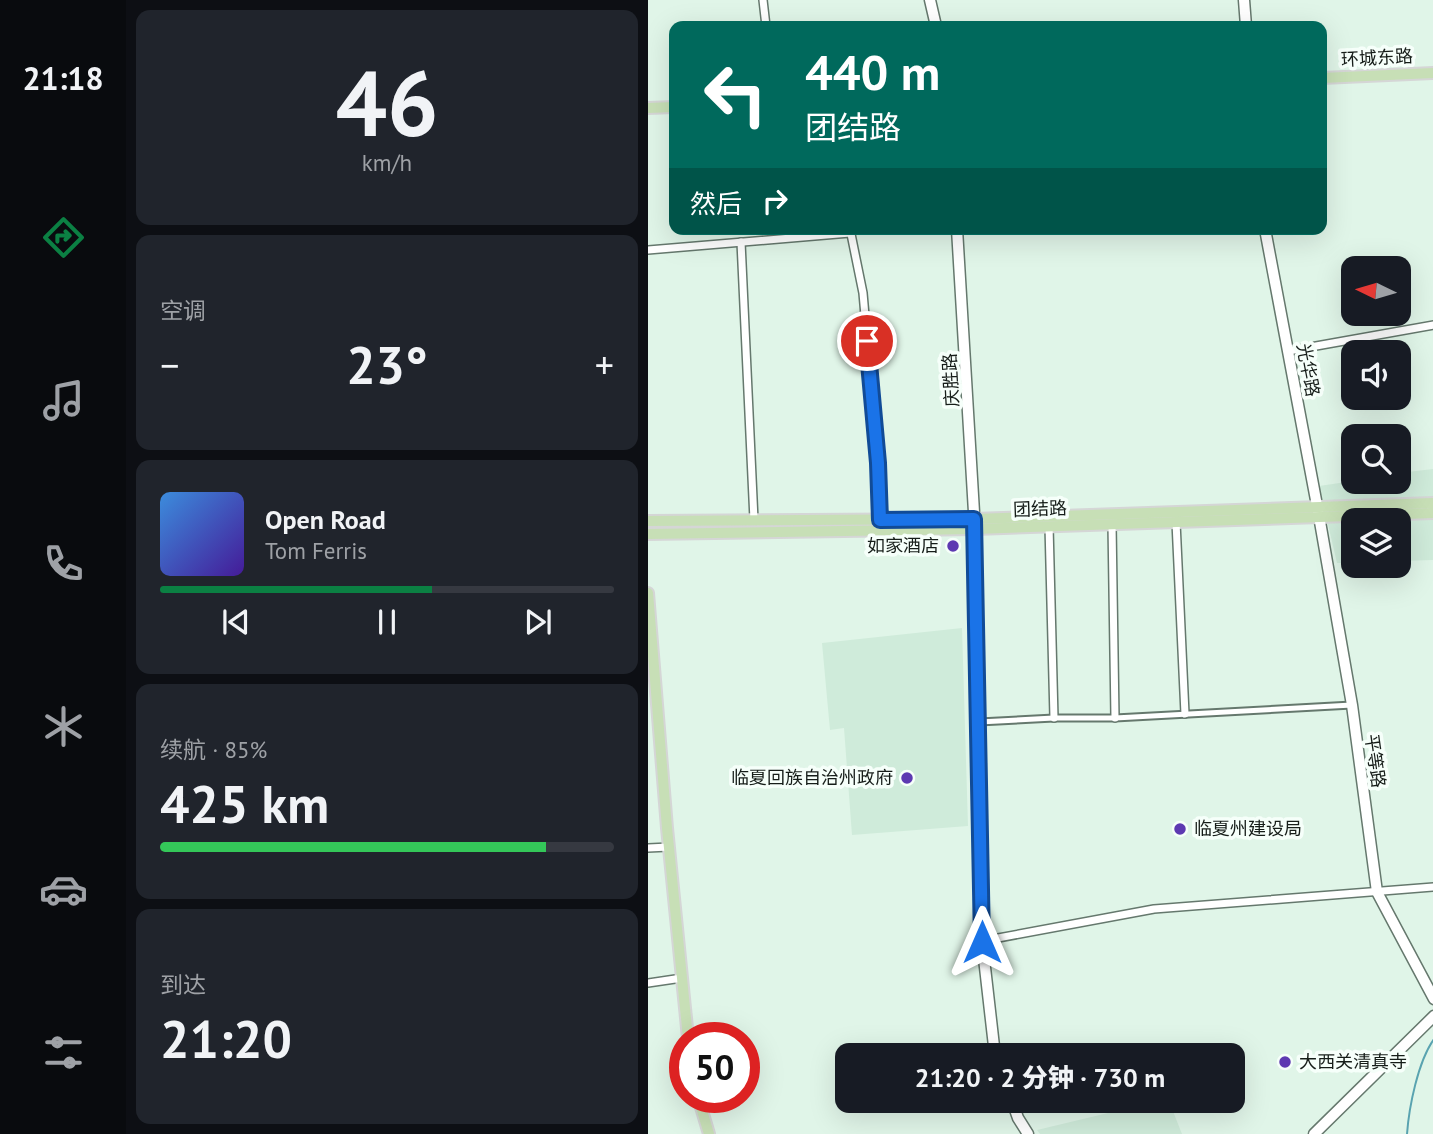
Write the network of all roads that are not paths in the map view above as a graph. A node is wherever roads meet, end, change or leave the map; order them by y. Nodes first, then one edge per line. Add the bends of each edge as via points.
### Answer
1 (763, 0) edge
2 (930, 0) edge
3 (1244, 0) edge
4 (765, 21) edge
5 (935, 21) edge
6 (1246, 21) edge
7 (1434, 73) edge
8 (1327, 78) edge
9 (669, 107) edge
10 (648, 108) edge
11 (810, 235) edge
12 (851, 235) edge
13 (957, 235) edge
14 (1266, 235) edge
15 (741, 242) junction
16 (648, 250) edge
17 (1434, 325) edge
18 (1288, 351) junction
19 (1434, 503) edge
20 (1319, 512) junction
21 (1434, 513) edge
22 (754, 520) junction
23 (648, 521) edge
24 (1176, 523) junction
25 (975, 524) junction
26 (1112, 524) junction
27 (880, 525) junction
28 (1049, 526) junction
29 (648, 534) edge
30 (648, 593) edge
31 (1352, 705) junction
32 (1185, 714) junction
33 (1054, 718) junction
34 (1115, 718) junction
35 (979, 722) junction
36 (669, 847) junction
37 (648, 848) edge
38 (1434, 887) edge
39 (1377, 892) junction
40 (982, 942) junction
41 (682, 978) junction
42 (648, 984) edge
43 (1434, 999) edge
44 (1434, 1016) edge
45 (686, 1022) edge
46 (994, 1043) edge
47 (703, 1113) edge
48 (1016, 1113) edge
49 (709, 1134) edge
50 (1028, 1134) edge
51 (1314, 1134) edge

1 - 4 street
2 - 5 main road
3 - 6 main road
7 - 8 main road, 环城东路
9 - 10 main road
11 - 15 street
12 - 27 street via 863,293
13 - 25 main road, 庆胜路
14 - 18 main road, 光华路
15 - 16 street
15 - 22 street
17 - 18 street
18 - 20 main road, 光华路
19 - 20 main road, 团结路
20 - 21 main road, 团结路
20 - 24 main road, 团结路
20 - 25 main road, 团结路
20 - 31 main road, 平等路
22 - 23 main road, 团结路
22 - 27 main road, 团结路
24 - 26 main road, 团结路
24 - 32 street
25 - 27 main road, 团结路
25 - 28 main road, 团结路
25 - 35 main road, 庆胜路
26 - 28 main road, 团结路
26 - 34 street
27 - 29 main road, 团结路
28 - 33 street
30 - 36 main road
31 - 32 street
31 - 39 main road, 平等路
32 - 34 street
33 - 34 street
33 - 35 street
35 - 40 main road, 庆胜路
36 - 37 street
36 - 41 main road
38 - 39 street
39 - 40 street via 1154,909
39 - 43 main road, 平等路
40 - 46 main road, 庆胜路
41 - 42 street
41 - 45 main road
44 - 51 main road
47 - 49 main road
48 - 50 main road

